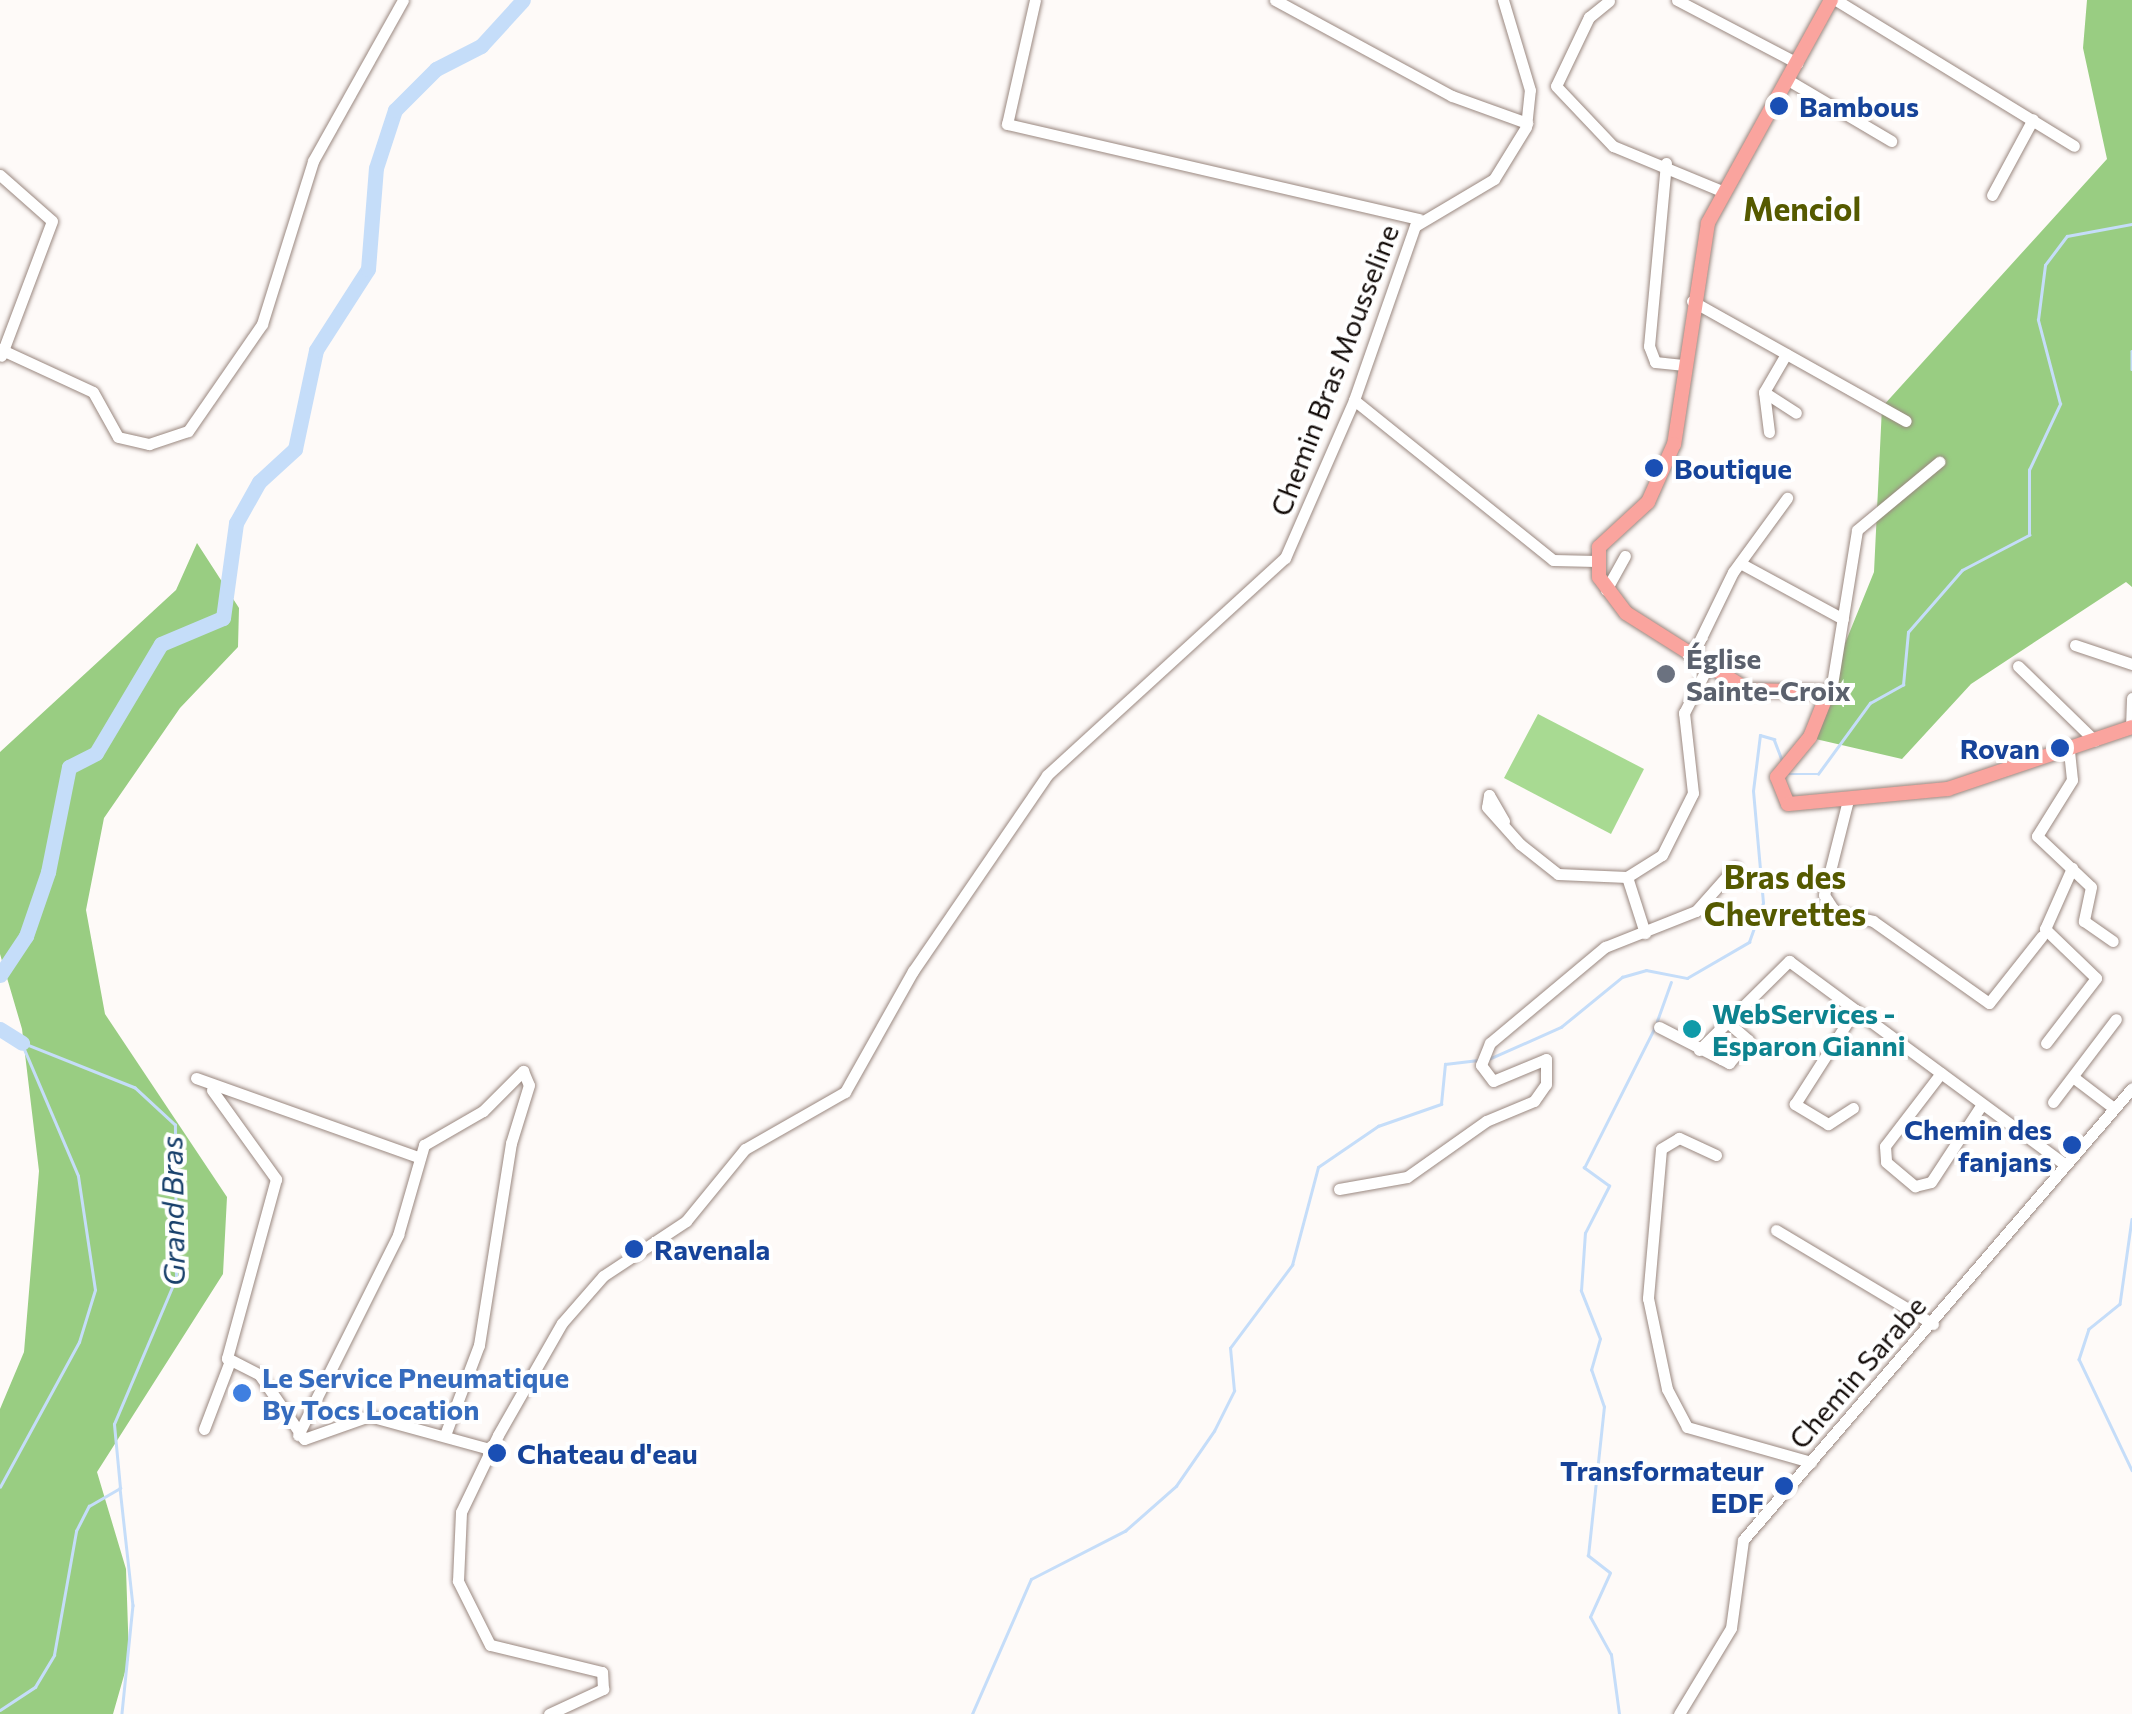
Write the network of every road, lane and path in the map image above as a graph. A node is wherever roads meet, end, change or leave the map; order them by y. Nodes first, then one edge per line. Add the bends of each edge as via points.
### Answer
1 (403, 0) edge
2 (1036, 0) edge
3 (1275, 0) edge
4 (1502, 0) edge
5 (1677, 0) edge
6 (1834, 0) edge
7 (1609, 2) edge
8 (1797, 64) junction
9 (1788, 80) junction
10 (2033, 119) junction
11 (1527, 123) junction
12 (1891, 141) dead end
13 (2074, 146) dead end
14 (1666, 163) junction
15 (0, 175) edge
16 (1724, 192) junction
17 (1992, 195) dead end
18 (1419, 219) junction
19 (1692, 301) junction
20 (1, 352) edge
21 (1786, 354) junction
22 (1685, 365) junction
23 (1764, 392) junction
24 (1354, 400) junction
25 (1796, 412) dead end
26 (1906, 421) dead end
27 (1769, 432) dead end
28 (1939, 462) dead end
29 (1787, 498) dead end
30 (1625, 556) dead end
31 (1596, 561) junction
32 (1740, 563) junction
33 (1606, 590) junction
34 (1843, 618) junction
35 (2075, 644) dead end
36 (1694, 654) junction
37 (1709, 664) junction
38 (2132, 664) edge
39 (2018, 666) dead end
40 (2132, 698) edge
41 (1829, 701) junction
42 (2131, 728) edge
43 (2094, 741) junction
44 (2070, 751) junction
45 (1848, 800) junction
46 (1504, 822) dead end
47 (1734, 867) dead end
48 (2072, 868) junction
49 (1627, 877) junction
50 (1645, 933) junction
51 (2042, 936) dead end
52 (2113, 940) dead end
53 (1856, 1010) junction
54 (1723, 1018) junction
55 (2116, 1018) dead end
56 (1659, 1027) dead end
57 (2046, 1042) dead end
58 (1699, 1050) junction
59 (1942, 1074) junction
60 (2073, 1077) junction
61 (196, 1078) dead end
62 (2132, 1088) edge
63 (212, 1090) junction
64 (2053, 1102) dead end
65 (1982, 1104) junction
66 (2111, 1106) junction
67 (1853, 1108) dead end
68 (1716, 1155) dead end
69 (418, 1157) junction
70 (2064, 1164) junction
71 (1339, 1188) dead end
72 (1776, 1230) dead end
73 (1933, 1324) junction
74 (230, 1361) junction
75 (204, 1429) dead end
76 (445, 1434) junction
77 (298, 1435) junction
78 (490, 1450) junction
79 (1811, 1462) junction
80 (548, 1714) edge
81 (1679, 1714) edge

1 - 20 street via 314,161 262,324 188,431 149,444 118,437 93,392
2 - 18 street via 1034,32 1004,114 1012,127
3 - 11 street via 1452,96
4 - 11 street via 1530,90
5 - 8 street
6 - 8 main road
6 - 10 street
7 - 14 street via 1589,17 1556,86 1613,146
8 - 9 main road
9 - 12 street
9 - 16 main road
10 - 13 street
10 - 17 street
11 - 18 street, Chemin Bras Mousseline via 1494,179
14 - 16 street
14 - 22 street via 1649,346 1655,362
15 - 20 street via 52,221
16 - 19 main road via 1701,241
18 - 24 street, Chemin Bras Mousseline
19 - 21 street
19 - 22 main road
21 - 23 street
21 - 26 street
22 - 31 main road via 1674,444 1655,490
23 - 25 street
23 - 27 street
24 - 31 street via 1553,560
24 - 78 street, Chemin Bras Mousseline via 1298,535 1268,579 1047,776 913,971 845,1092 745,1149 686,1221 603,1276 562,1323
28 - 34 street via 1864,518
29 - 32 street
30 - 33 street
31 - 33 main road
32 - 34 street
32 - 36 street
33 - 36 main road
34 - 41 street
35 - 38 street
36 - 37 main road
37 - 41 main road via 1758,694 1820,688
37 - 49 street via 1684,713 1692,793 1684,824 1662,855
39 - 43 street
40 - 42 street
41 - 45 main road via 1775,788 1788,804
42 - 43 main road
43 - 44 main road
44 - 45 main road via 1948,789
44 - 48 street via 2072,780 2037,834
45 - 51 street via 1824,904 1873,921 1989,1003
46 - 49 street via 1558,874
47 - 50 street via 1696,911
48 - 52 street via 2094,891 2084,921
48 - 57 street via 2045,929 2096,978
49 - 50 street
50 - 71 street via 1616,941 1483,1052 1482,1069 1493,1080 1546,1059 1546,1084 1534,1100 1486,1120 1407,1177
53 - 54 street via 1789,961 1762,996
53 - 59 street
53 - 67 street via 1795,1104 1828,1124
54 - 58 street
54 - 58 street via 1748,1037 1736,1059 1720,1062
55 - 60 street
56 - 58 street
59 - 65 street
59 - 65 street via 1885,1146 1886,1162 1916,1186 1931,1182
60 - 64 street
60 - 66 street
61 - 63 street
62 - 66 street, Chemin Sarabe
63 - 69 street
63 - 74 street via 276,1179 244,1307 225,1347
65 - 70 street
66 - 70 street, Chemin Sarabe
68 - 79 street via 1678,1138 1661,1148 1648,1298 1667,1389 1688,1428
69 - 76 street via 523,1071 529,1086 511,1143 480,1346
69 - 77 street via 398,1235
70 - 73 street, Chemin Sarabe
72 - 73 street
73 - 79 street, Chemin Sarabe
74 - 75 street
74 - 77 street via 270,1386
76 - 77 street via 369,1416 318,1438
76 - 78 street
78 - 80 street, Chemin Bras Mousseline via 461,1512 455,1555 478,1634 502,1650 595,1666 606,1682
79 - 81 street, Chemin Sarabe via 1736,1550 1742,1591 1731,1628

